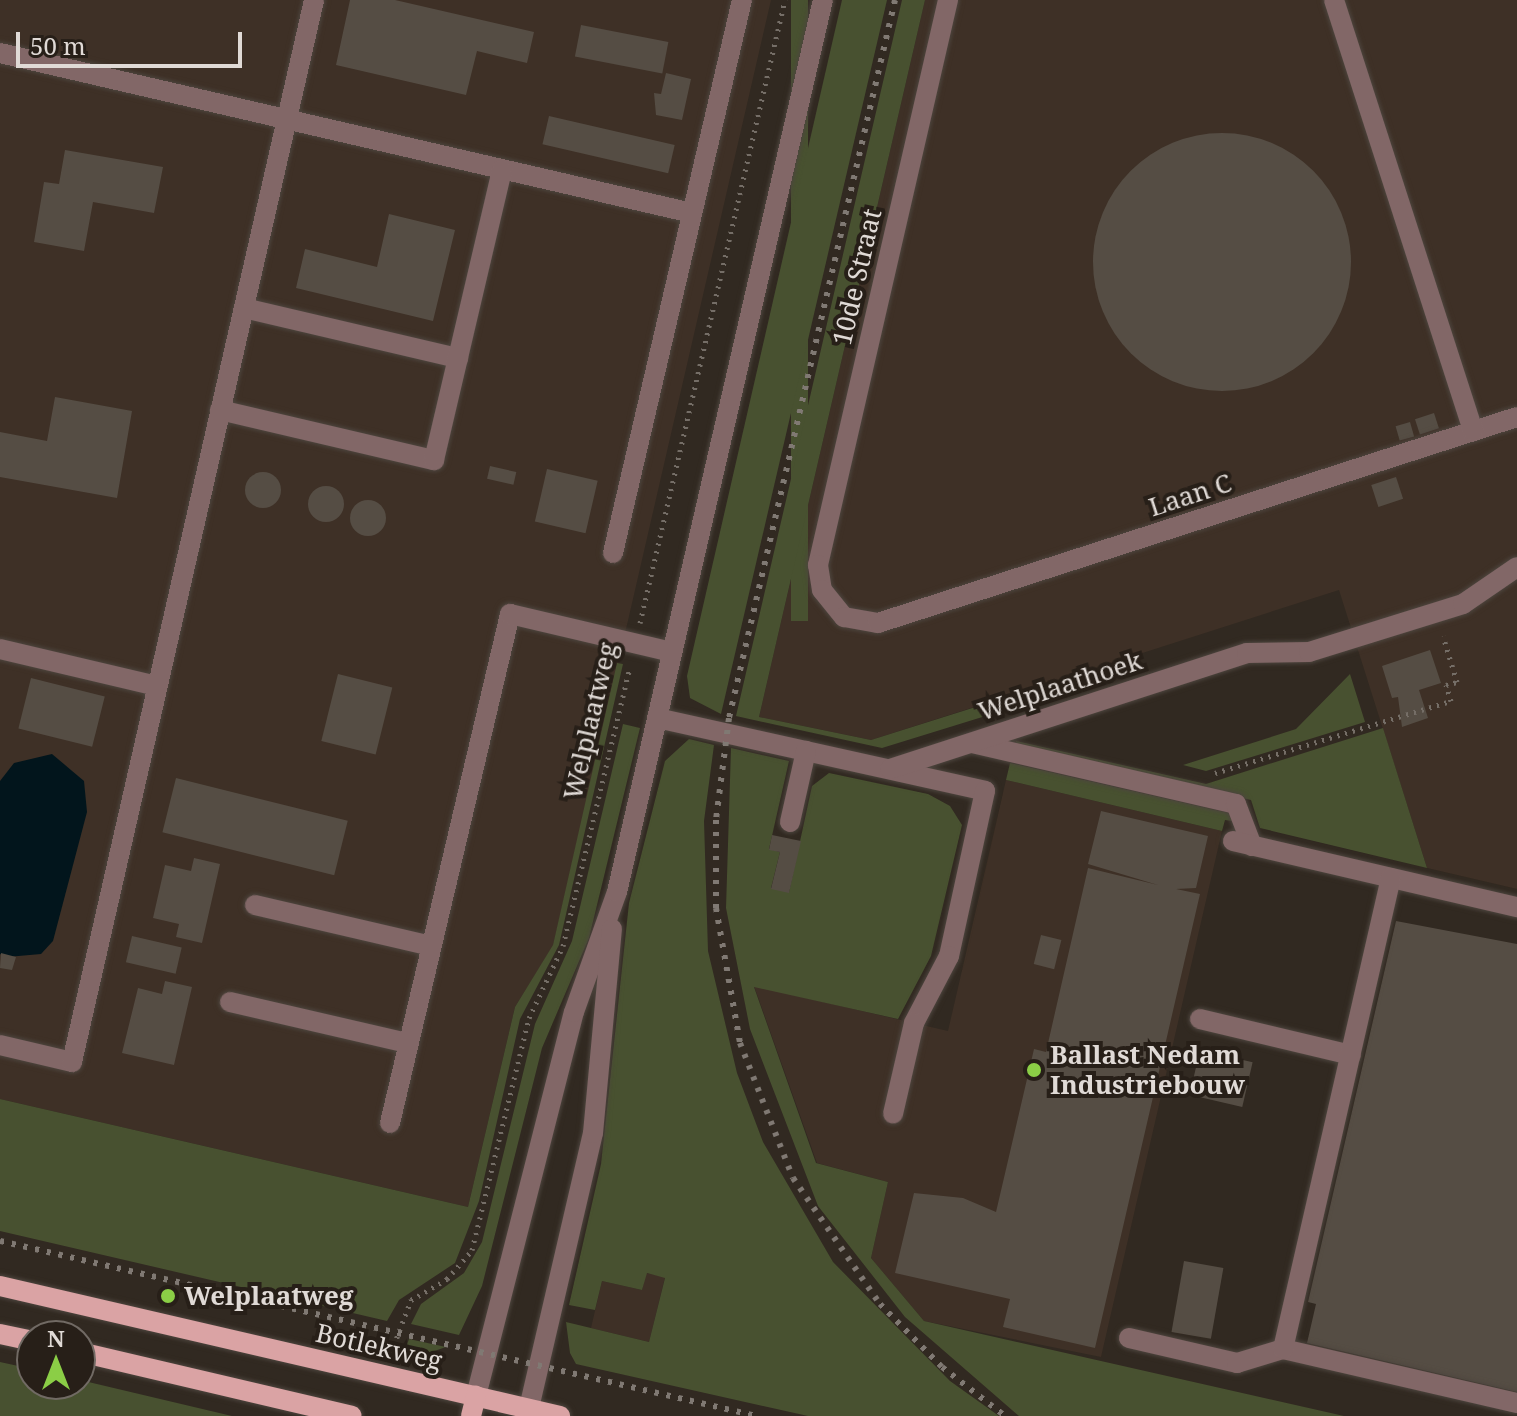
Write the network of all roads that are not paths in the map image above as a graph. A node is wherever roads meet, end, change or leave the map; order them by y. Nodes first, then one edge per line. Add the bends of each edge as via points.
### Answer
1 (314, 0) edge
2 (742, 0) edge
3 (823, 0) edge
4 (948, 0) edge
5 (1334, 0) edge
6 (0, 53) edge
7 (287, 120) junction
8 (502, 170) junction
9 (692, 213) junction
10 (244, 308) junction
11 (458, 358) junction
12 (220, 410) junction
13 (1517, 417) edge
14 (1473, 431) junction
15 (613, 553) dead end
16 (1517, 567) edge
17 (878, 623) joint
18 (0, 649) edge
19 (672, 652) junction
20 (157, 686) junction
21 (657, 718) junction
22 (970, 742) junction
23 (806, 751) junction
24 (888, 770) junction
25 (790, 822) dead end
26 (1391, 878) junction
27 (617, 892) junction
28 (255, 905) dead end
29 (1517, 907) edge
30 (431, 946) junction
31 (230, 1002) dead end
32 (1200, 1019) dead end
33 (408, 1043) junction
34 (0, 1045) edge
35 (1351, 1055) junction
36 (893, 1114) dead end
37 (390, 1123) dead end
38 (0, 1286) edge
39 (1129, 1338) dead end
40 (1283, 1349) junction
41 (96, 1356) edge
42 (1517, 1403) edge
43 (474, 1406) edge
44 (528, 1412) edge
45 (352, 1416) edge
46 (560, 1416) edge

1 - 7 street
2 - 9 street
3 - 19 street
4 - 17 street, 10de Straat via 818,565 822,590 844,617
5 - 14 street
6 - 7 street
7 - 8 street
7 - 10 street
8 - 9 street
8 - 11 street
9 - 15 street
10 - 11 street
10 - 12 street
11 - 12 street via 434,460
12 - 20 street
13 - 14 street, Laan C
14 - 17 street, Laan C
16 - 22 street, Welplaathoek via 1463,604 1435,613 1309,652 1247,653
18 - 20 street
19 - 21 street
19 - 30 street via 510,614
20 - 34 street via 72,1062
21 - 23 street
21 - 27 street
22 - 24 street, Welplaathoek
22 - 26 street via 1236,804 1243,844
23 - 24 street
23 - 25 street
24 - 36 street via 985,791 949,956 914,1023
26 - 29 street
26 - 35 street
27 - 43 street via 574,1012
27 - 44 street via 593,1133
28 - 30 street
30 - 33 street
31 - 33 street
32 - 35 street
33 - 37 street
35 - 40 street
38 - 43 main road, Botlekweg via 386,1375
39 - 40 street via 1237,1363
40 - 42 street
41 - 45 main road
43 - 44 main road, Botlekweg
44 - 46 main road, Botlekweg

